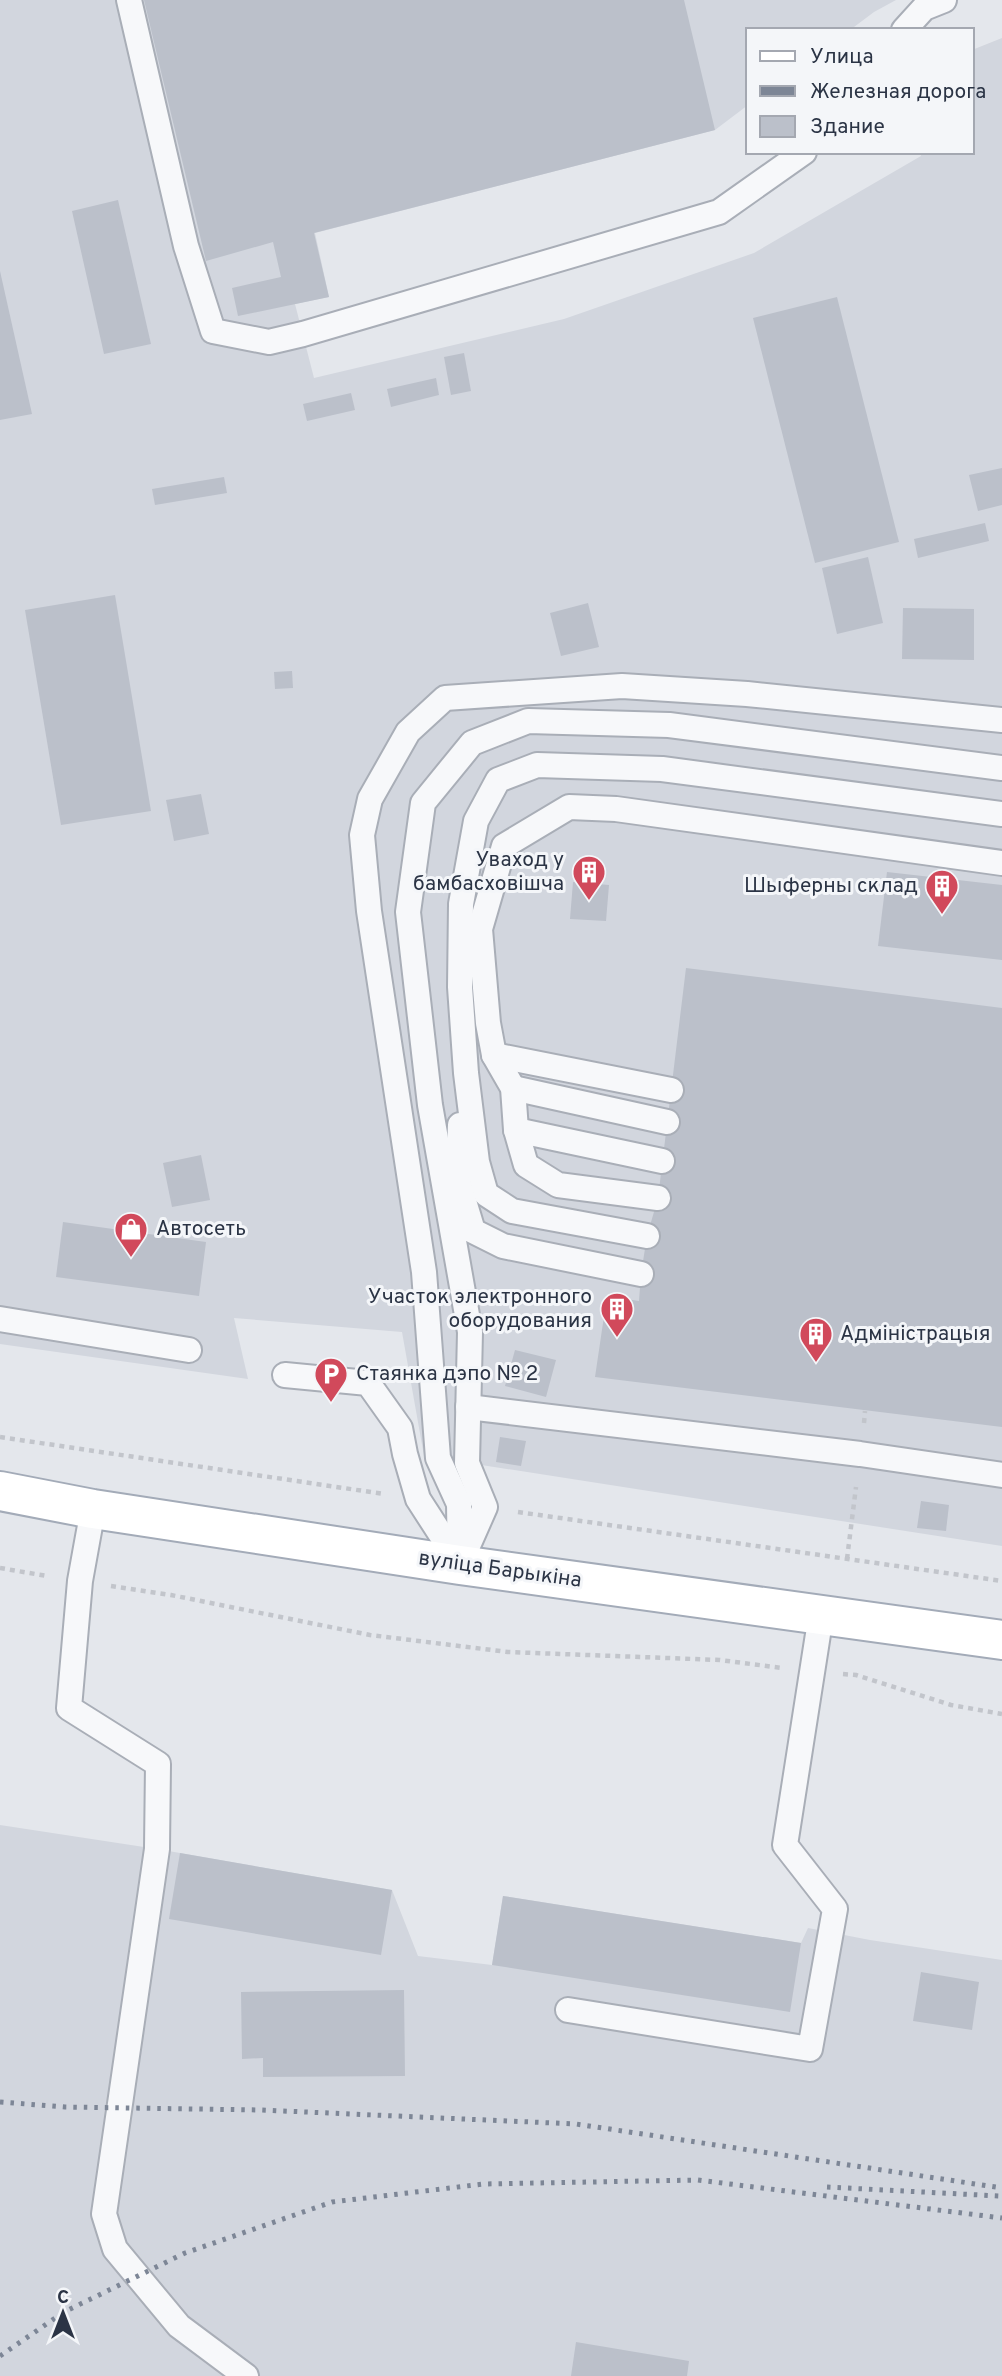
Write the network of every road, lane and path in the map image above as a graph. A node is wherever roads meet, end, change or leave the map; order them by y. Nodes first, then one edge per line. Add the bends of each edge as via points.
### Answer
1 (129, 0) edge
2 (928, 3) edge
3 (906, 28) edge
4 (801, 154) edge
5 (1002, 720) edge
6 (1002, 768) edge
7 (1002, 814) edge
8 (1002, 863) edge
9 (463, 1030) junction
10 (494, 1055) junction
11 (513, 1088) junction
12 (671, 1090) dead end
13 (667, 1122) dead end
14 (516, 1130) junction
15 (662, 1161) dead end
16 (658, 1198) dead end
17 (648, 1236) dead end
18 (641, 1274) dead end
19 (0, 1319) edge
20 (188, 1350) dead end
21 (285, 1375) dead end
22 (468, 1406) junction
23 (1002, 1475) edge
24 (0, 1491) edge
25 (93, 1509) junction
26 (460, 1565) junction
27 (0, 1568) edge
28 (80, 1581) junction
29 (821, 1615) junction
30 (1002, 1640) edge
31 (812, 1672) junction
32 (1002, 1714) edge
33 (568, 2010) dead end
34 (246, 2376) edge

1 - 4 lane via 187,246 213,331 280,340 719,212
2 - 3 lane
5 - 26 lane via 622,686 445,698 408,732 370,799 362,835 369,911 424,1272 438,1458 459,1504
6 - 22 lane via 669,725 528,721 472,743 423,803 408,912 430,1105 470,1332
7 - 9 lane via 663,769 537,765 498,780 476,821 461,904
8 - 10 lane via 616,809 569,807 504,846 480,929
9 - 17 lane via 477,1162 486,1195 512,1211
9 - 18 lane via 458,1181 473,1231 503,1246
10 - 11 lane
10 - 12 lane
11 - 13 lane
11 - 14 lane
14 - 15 lane
14 - 16 lane via 526,1165 558,1185
19 - 20 lane
21 - 26 lane via 368,1383 400,1428 418,1499
22 - 23 lane
22 - 26 lane via 467,1463 485,1507
24 - 25 main road, вуліца Барыкіна
25 - 26 main road, вуліца Барыкіна
25 - 28 lane
26 - 29 main road, вуліца Барыкіна
27 - 28 path
28 - 31 path via 370,1634 508,1652 720,1660
28 - 34 lane via 69,1708 158,1764 157,1849 104,2214 115,2249 179,2326
29 - 30 main road, вуліца Барыкіна
29 - 31 lane
31 - 32 path via 856,1675 951,1705
31 - 33 lane via 785,1844 835,1909 810,2049

